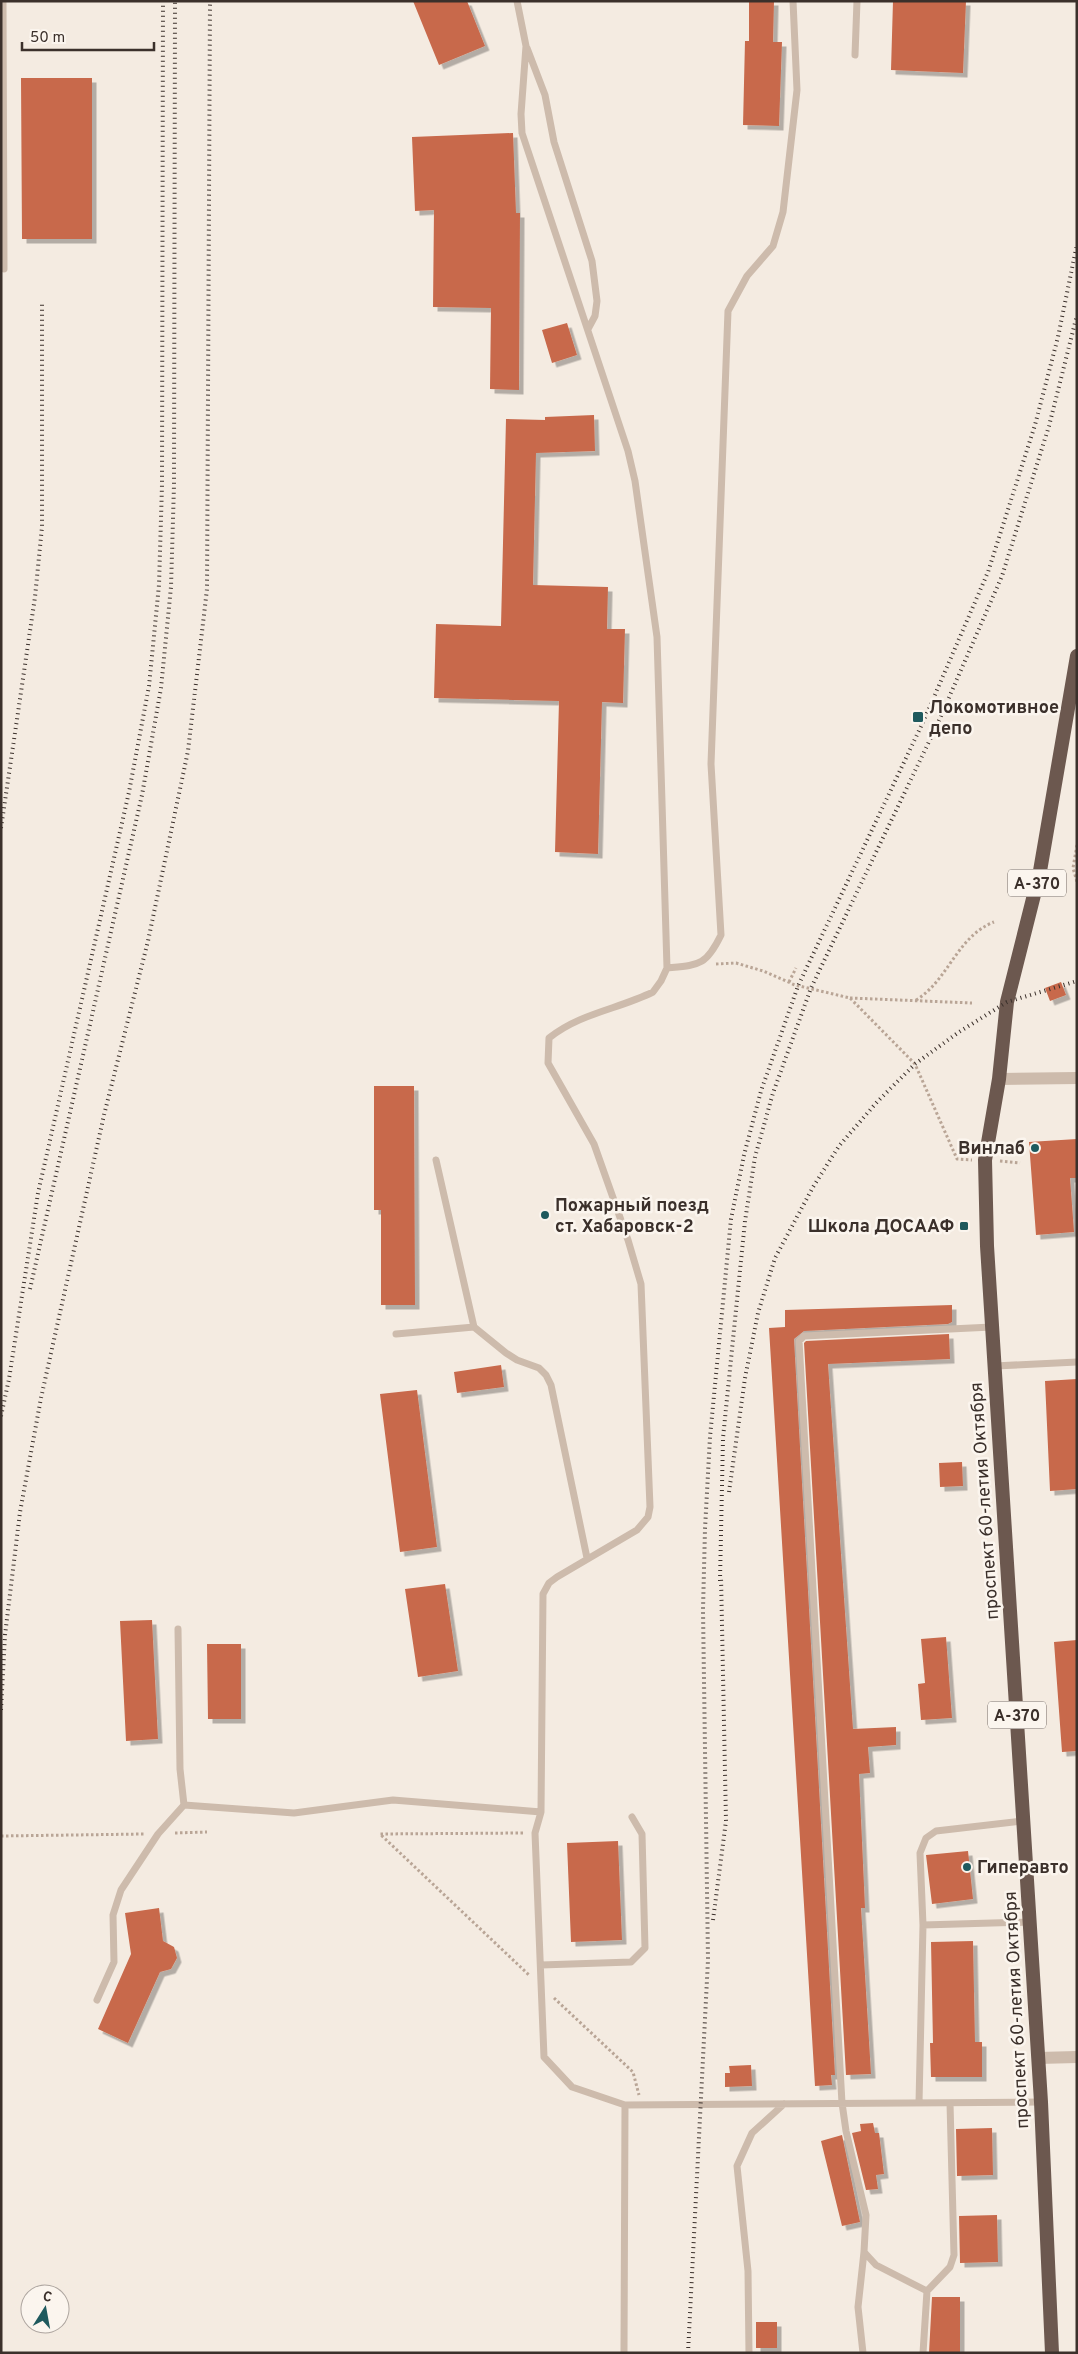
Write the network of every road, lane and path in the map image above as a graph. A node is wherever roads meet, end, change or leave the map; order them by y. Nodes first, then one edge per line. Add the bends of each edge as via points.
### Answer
1 (4, 1) edge
2 (517, 1) edge
3 (793, 1) edge
4 (857, 1) edge
5 (526, 46) junction
6 (855, 55) dead end
7 (4, 269) dead end
8 (588, 329) junction
9 (1077, 656) edge
10 (1074, 687) edge
11 (1077, 845) edge
12 (1077, 882) edge
13 (994, 922) dead end
14 (693, 966) junction
15 (667, 968) junction
16 (796, 968) dead end
17 (790, 982) junction
18 (850, 998) junction
19 (916, 1001) junction
20 (972, 1003) dead end
21 (1077, 1078) edge
22 (999, 1079) junction
23 (436, 1160) dead end
24 (985, 1160) junction
25 (1020, 1162) dead end
26 (474, 1327) junction
27 (992, 1327) junction
28 (396, 1334) dead end
29 (1077, 1362) edge
30 (995, 1366) junction
31 (587, 1558) junction
32 (178, 1629) dead end
33 (184, 1805) junction
34 (541, 1812) junction
35 (632, 1817) dead end
36 (1023, 1821) junction
37 (535, 1833) junction
38 (1, 1836) edge
39 (89, 1836) dead end
40 (1030, 1922) junction
41 (923, 1925) junction
42 (541, 1965) junction
43 (542, 1987) junction
44 (97, 2000) dead end
45 (1038, 2058) junction
46 (1077, 2058) edge
47 (1041, 2102) junction
48 (842, 2103) junction
49 (919, 2103) junction
50 (950, 2103) junction
51 (784, 2104) junction
52 (625, 2105) junction
53 (641, 2105) junction
54 (864, 2252) junction
55 (927, 2292) junction
56 (624, 2353) edge
57 (749, 2353) edge
58 (862, 2353) edge
59 (923, 2353) edge
60 (1052, 2353) edge

1 - 7 lane
2 - 5 lane
3 - 14 lane via 796,90 783,212 773,246 746,276 728,311 711,764 721,935 712,955
4 - 6 lane
5 - 8 lane via 522,134
5 - 8 lane via 545,95 554,142 592,261 596,301 595,316
8 - 15 lane via 632,466 658,637
9 - 10 highway, проспект 60-летия Октября / А-370
10 - 22 highway, проспект 60-летия Октября / А-370 via 1040,871 1008,1002
11 - 12 path via 1073,868
13 - 19 path via 975,931 937,982
14 - 15 lane
14 - 17 path via 736,963
15 - 31 lane via 653,992 578,1020 549,1038 548,1063 594,1144 640,1284 650,1507 648,1517 637,1530
16 - 17 path
17 - 18 path
18 - 19 path
18 - 24 path via 915,1064 957,1159
19 - 20 path
21 - 22 street
22 - 24 highway, проспект 60-летия Октября / А-370
23 - 26 lane
24 - 25 path
24 - 27 highway, проспект 60-летия Октября / А-370
26 - 28 lane
26 - 31 lane via 506,1353 539,1368 551,1385
27 - 30 highway, проспект 60-летия Октября / А-370
27 - 48 lane via 804,1336 799,1341
29 - 30 lane
30 - 36 highway, проспект 60-летия Октября / А-370
31 - 34 lane via 549,1583 543,1594
32 - 33 lane via 180,1769
33 - 34 lane via 294,1813 393,1800
33 - 44 lane via 158,1834 121,1890 113,1916 114,1962
34 - 37 lane
35 - 42 lane via 642,1834 645,1948 631,1962
36 - 40 highway, проспект 60-летия Октября / А-370
36 - 41 lane via 936,1831 926,1838 920,1853
37 - 42 lane
37 - 43 path via 380,1834
38 - 39 path
40 - 41 lane
40 - 45 highway, проспект 60-летия Октября / А-370
41 - 49 lane
42 - 43 lane
43 - 52 lane via 544,2057 572,2087
43 - 53 path via 633,2072
45 - 46 street
45 - 47 highway, проспект 60-летия Октября / А-370
47 - 50 lane
47 - 60 highway, проспект 60-летия Октября / А-370
48 - 49 lane
48 - 51 lane
48 - 54 lane via 866,2215
49 - 50 lane
50 - 55 lane via 954,2256 950,2267
51 - 53 lane
51 - 57 lane via 752,2133 737,2166 748,2271
52 - 53 lane
52 - 56 lane
54 - 55 lane via 881,2268
54 - 58 lane via 858,2307
55 - 59 lane

